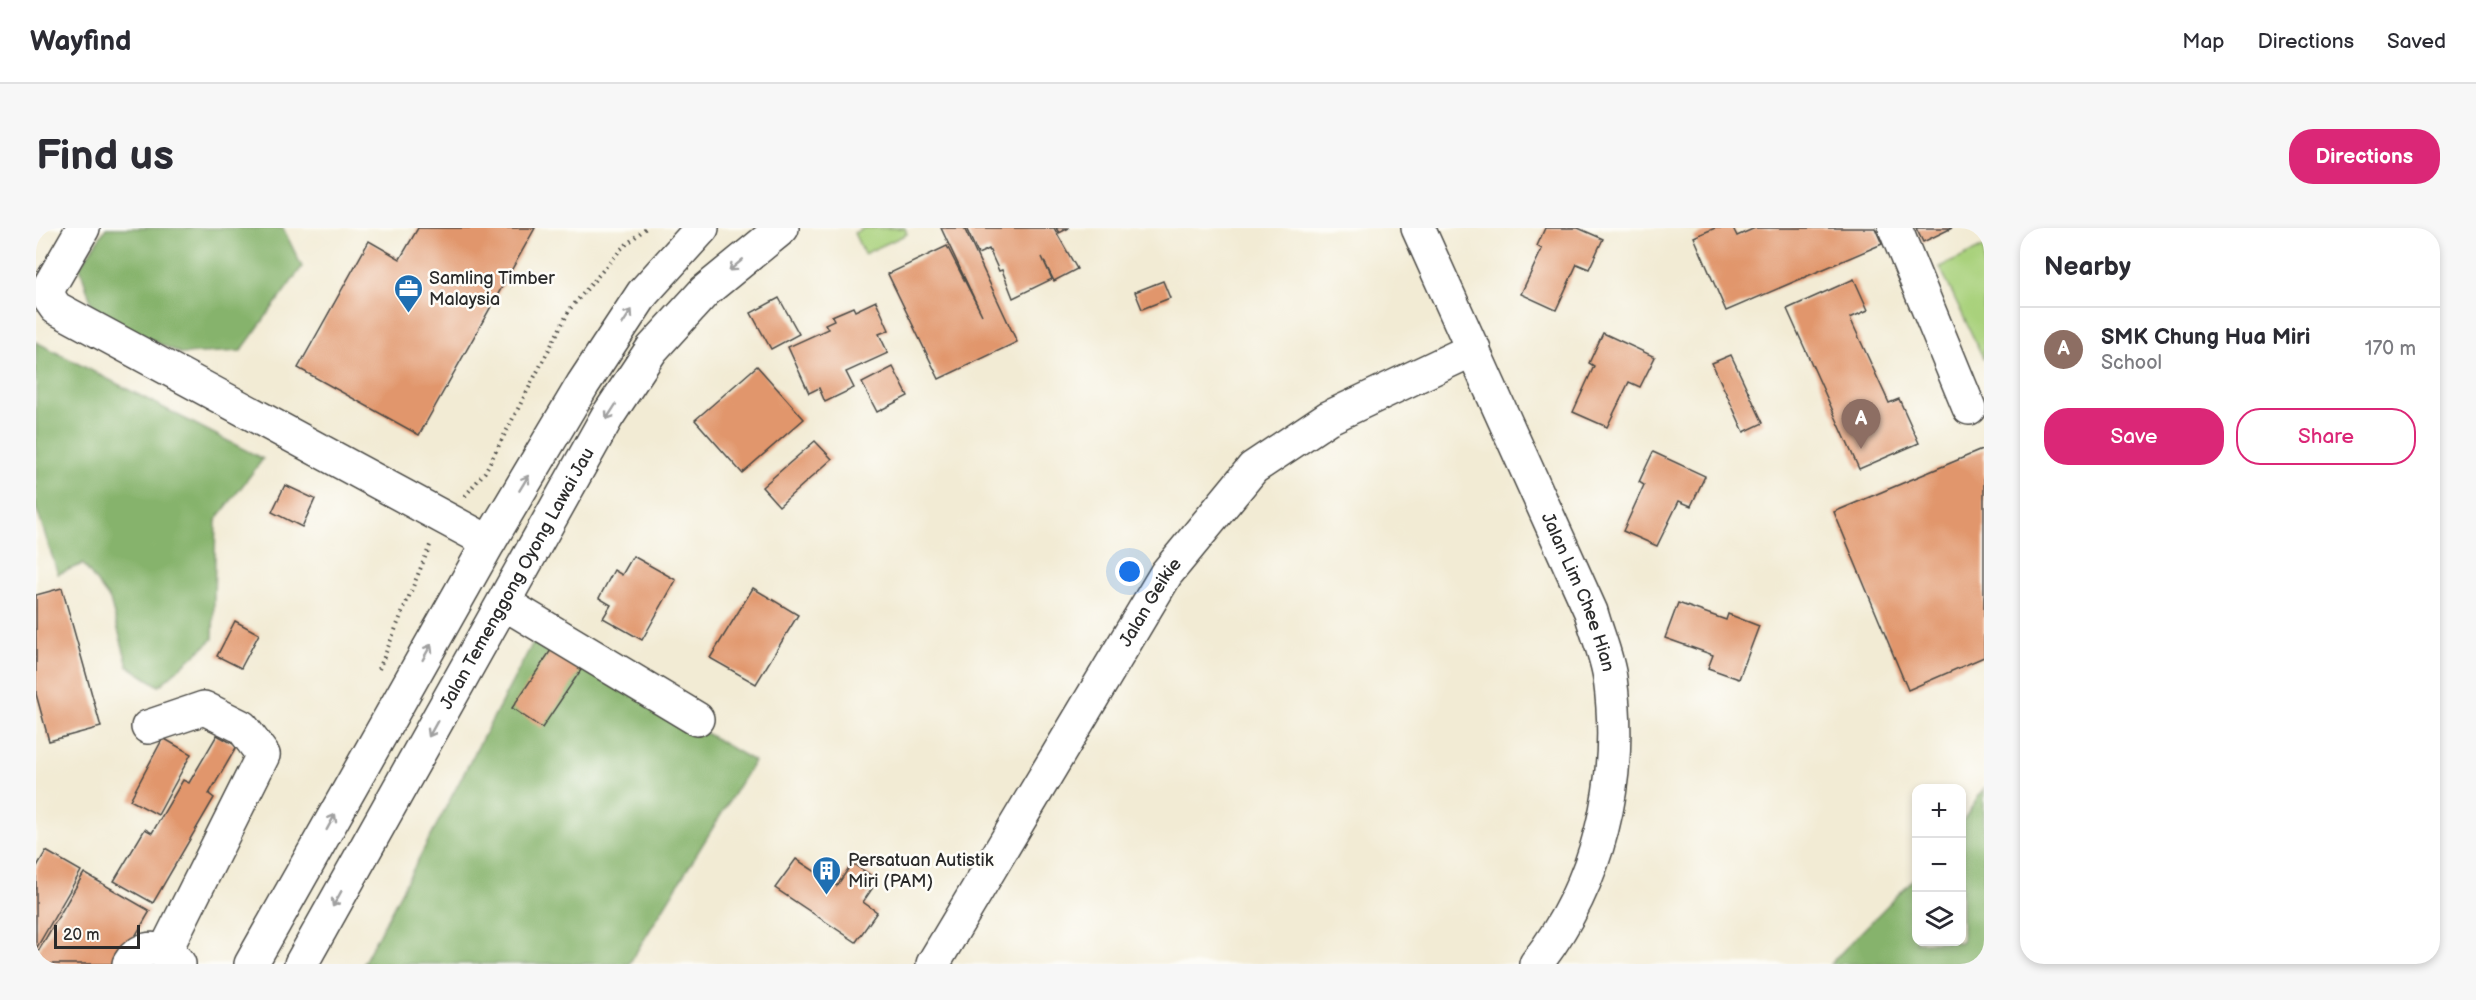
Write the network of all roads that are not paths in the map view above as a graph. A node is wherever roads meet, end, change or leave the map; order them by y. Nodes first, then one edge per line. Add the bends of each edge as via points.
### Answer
1 (83, 228) edge
2 (702, 228) edge
3 (782, 228) edge
4 (1418, 228) edge
5 (1895, 228) edge
6 (1474, 349) junction
7 (1969, 408) dead end
8 (489, 542) junction
9 (504, 603) junction
10 (697, 719) dead end
11 (148, 727) dead end
12 (172, 958) edge
13 (129, 964) edge
14 (251, 964) edge
15 (301, 964) edge
16 (933, 964) edge
17 (1536, 964) edge

1 - 8 main road via 49,287 49,298 56,309
8 -> 2 main road via 583,384 643,293
3 -> 9 main road, Jalan Temenggong Oyong Lawai Jau via 705,291 652,349 607,417
4 - 6 main road, Jalan Lim Chee Hian
5 - 7 main road
6 - 16 main road, Jalan Geikie via 1328,418 1253,468 1166,574
6 - 17 main road, Jalan Lim Chee Hian via 1591,612 1610,676 1615,740 1609,806 1589,874
14 -> 8 main road
9 - 10 main road
9 -> 15 main road, Jalan Temenggong Oyong Lawai Jau
11 - 12 main road via 204,708 242,727 263,755
12 - 13 main road via 147,950 138,953

